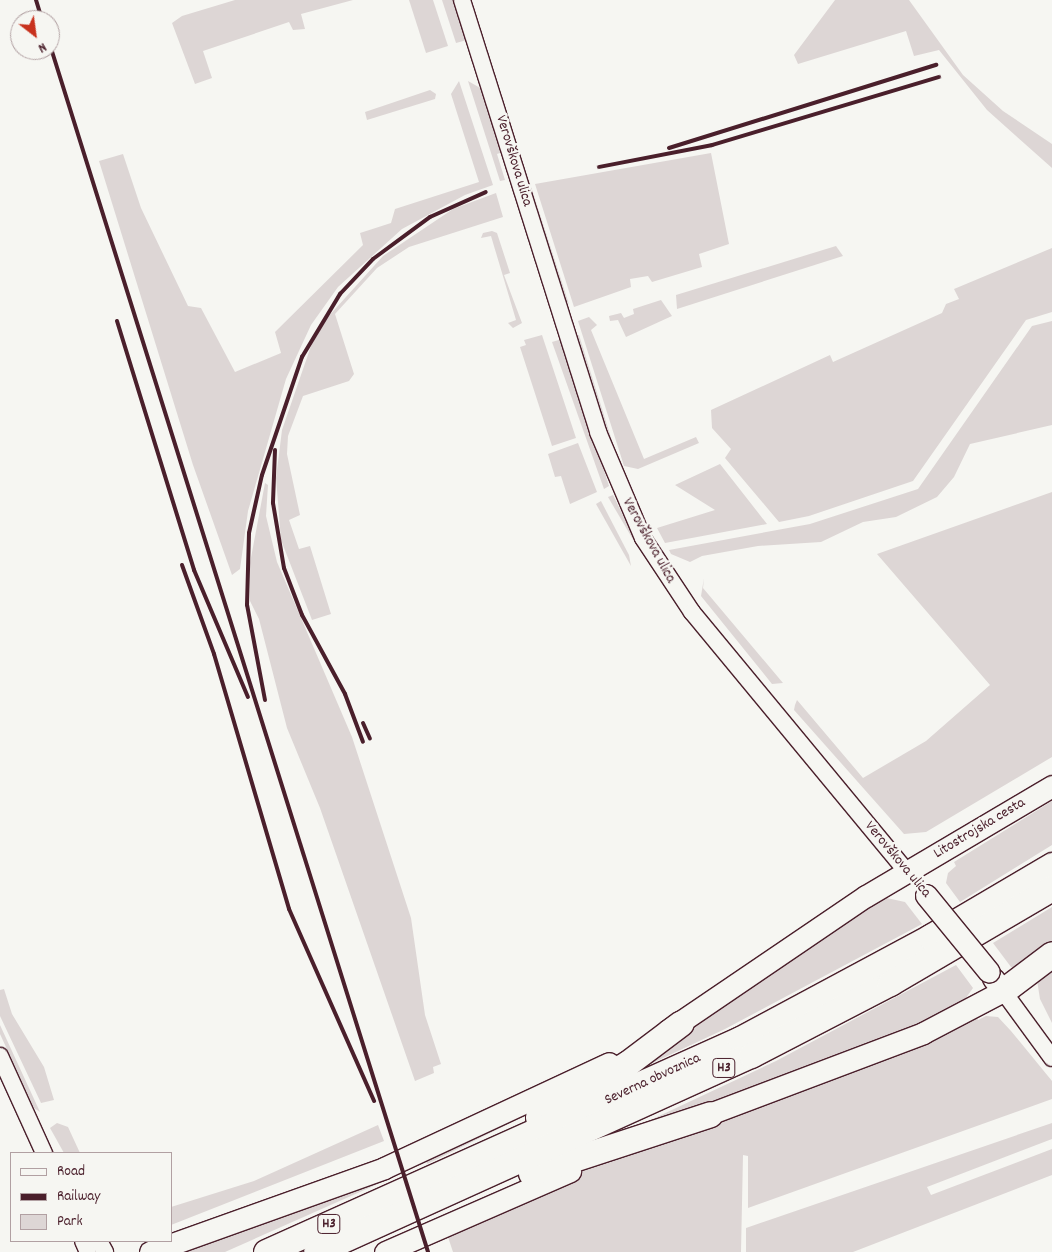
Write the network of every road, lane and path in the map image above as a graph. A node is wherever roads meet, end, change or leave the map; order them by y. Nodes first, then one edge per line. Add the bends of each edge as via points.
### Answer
1 (462, 0) edge
2 (1052, 786) edge
3 (1052, 865) edge
4 (907, 872) junction
5 (1052, 888) edge
6 (1052, 954) edge
7 (996, 982) junction
8 (681, 1023) junction
9 (0, 1056) edge
10 (1052, 1058) edge
11 (710, 1114) junction
12 (44, 1152) edge
13 (392, 1196) junction
14 (382, 1223) junction
15 (150, 1252) edge
16 (266, 1252) edge
17 (316, 1252) edge
18 (385, 1252) edge

1 - 4 street, Verovškova ulica via 598,432 643,538 692,612
2 - 4 main road, Litostrojska cesta
3 - 13 highway, Severna obvoznica / H3 via 930,937 740,1039
4 - 7 main road, Verovškova ulica, bridge
4 - 8 main road, Litostrojska cesta via 866,896
5 - 14 highway, Severna obvoznica / H3 via 890,983 751,1055
6 - 7 highway
7 - 10 street
7 - 11 main road via 901,1043
8 - 13 highway via 628,1063 555,1107 432,1167
8 - 15 main road, Litostrojska cesta via 603,1066 384,1168
9 - 12 street
11 - 14 highway via 493,1185 436,1211
11 - 18 main road
13 - 16 highway, Severna obvoznica / H3
14 - 17 highway, Severna obvoznica / H3

